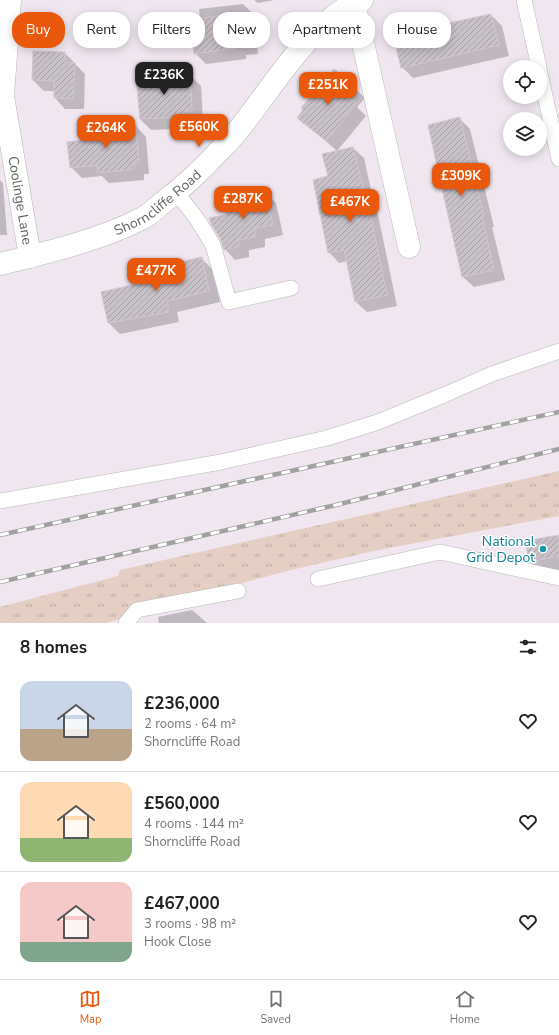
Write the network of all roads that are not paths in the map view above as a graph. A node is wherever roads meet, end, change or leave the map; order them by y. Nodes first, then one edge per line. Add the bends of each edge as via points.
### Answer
1 (10, 0) edge
2 (524, 0) edge
3 (358, 1) edge
4 (537, 60) edge
5 (547, 104) edge
6 (559, 159) edge
7 (176, 192) junction
8 (409, 247) dead end
9 (30, 257) junction
10 (0, 264) edge
11 (291, 288) dead end
12 (559, 350) edge
13 (0, 501) edge
14 (559, 578) edge
15 (318, 579) dead end
16 (238, 592) dead end
17 (126, 623) edge

1 - 9 street, Coolinge Lane via 4,96
2 - 4 lane
3 - 7 street, Shorncliffe Road via 335,14 310,38 245,122 196,176
3 - 8 street
5 - 6 lane
7 - 9 street, Shorncliffe Road via 142,219 115,231
7 - 11 lane via 213,245 229,302
9 - 10 street, Shorncliffe Road
12 - 13 lane via 492,374 378,422 327,438 221,462
14 - 15 lane via 440,552
16 - 17 lane via 137,610

